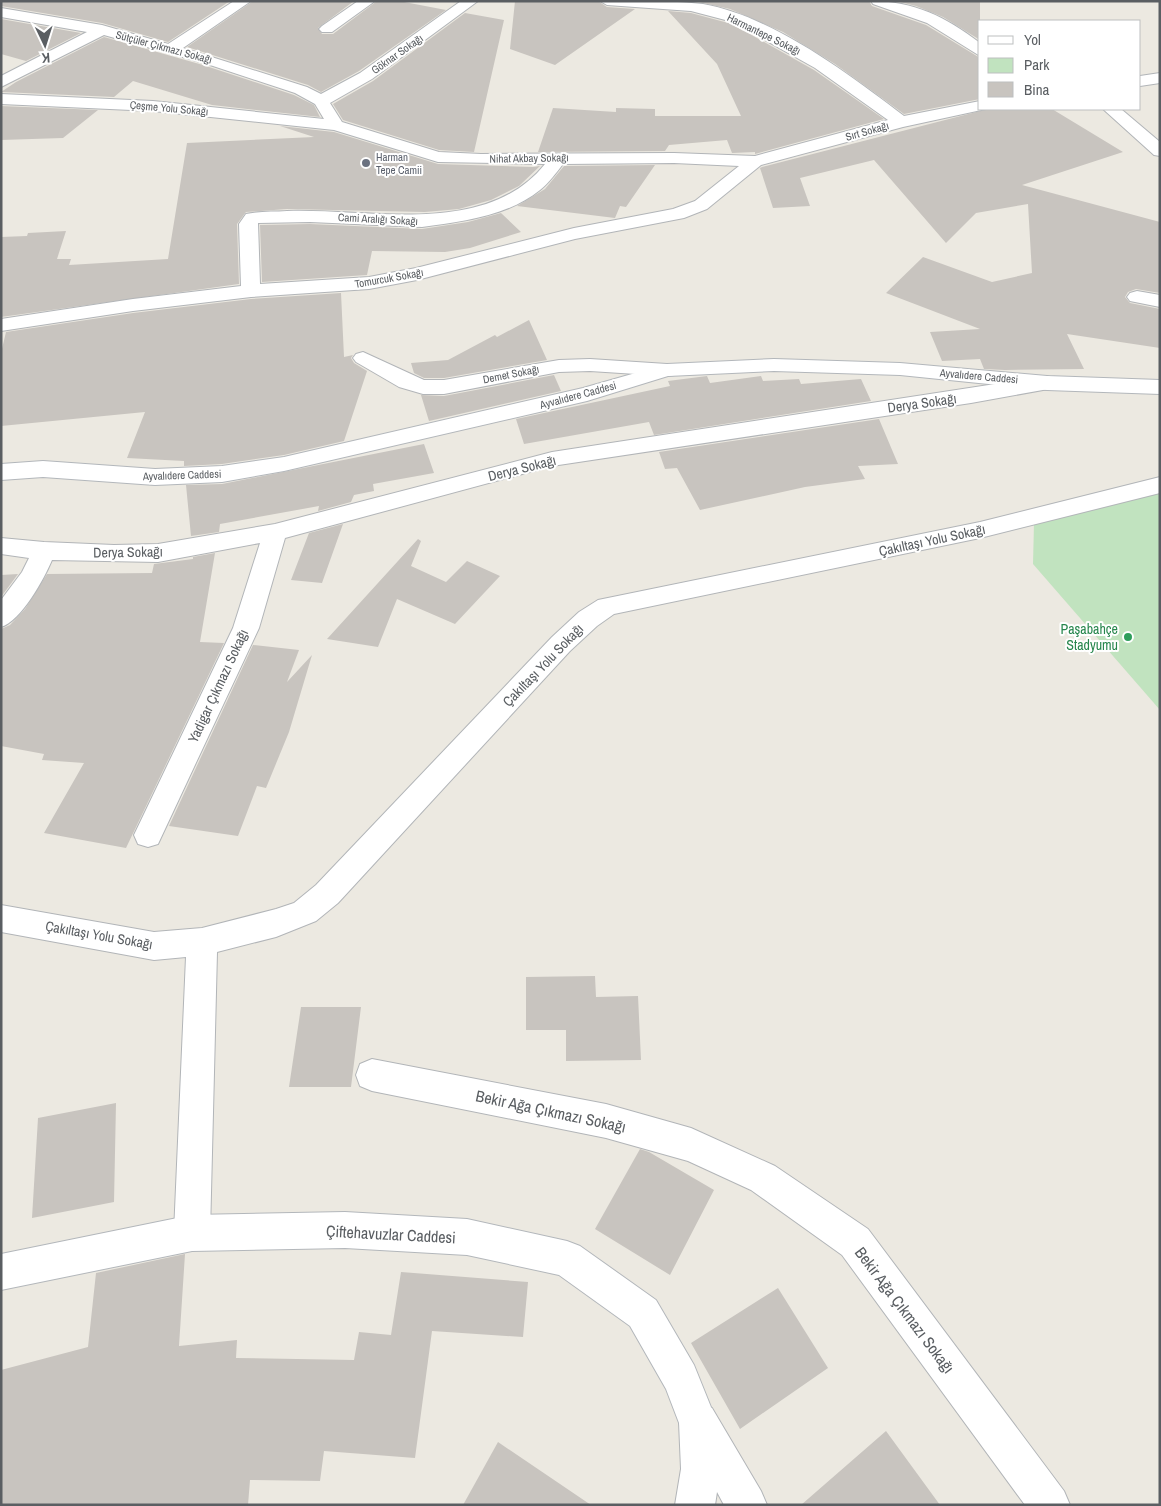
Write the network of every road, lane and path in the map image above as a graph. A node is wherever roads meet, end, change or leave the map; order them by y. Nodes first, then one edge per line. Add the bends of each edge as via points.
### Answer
1 (244, 1) edge
2 (368, 1) edge
3 (471, 1) edge
4 (607, 1) edge
5 (878, 1) edge
6 (1, 12) edge
7 (327, 29) dead end
8 (102, 30) junction
9 (170, 49) junction
10 (978, 49) edge
11 (1160, 78) edge
12 (1141, 80) edge
13 (1, 82) edge
14 (1, 99) edge
15 (321, 101) junction
16 (978, 106) edge
17 (1112, 110) edge
18 (901, 122) junction
19 (336, 125) junction
20 (1160, 151) edge
21 (558, 157) junction
22 (755, 161) junction
23 (251, 291) junction
24 (1137, 297) dead end
25 (1160, 301) edge
26 (1, 325) edge
27 (363, 358) dead end
28 (666, 370) junction
29 (1047, 382) junction
30 (1160, 388) edge
31 (1, 472) edge
32 (1160, 485) edge
33 (275, 532) junction
34 (1, 546) edge
35 (44, 551) junction
36 (1, 618) edge
37 (148, 835) dead end
38 (1, 918) edge
39 (202, 942) junction
40 (372, 1075) dead end
41 (192, 1233) junction
42 (1, 1272) edge
43 (698, 1422) junction
44 (695, 1505) edge
45 (747, 1505) edge
46 (1050, 1505) edge

1 - 9 street
2 - 7 street
3 - 15 street, Göknar Sokağı via 366,76
4 - 18 street, Harmantepe Sokağı via 692,7 719,12 748,23 818,62
5 - 10 street via 936,19
6 - 8 street, Sütçüler Çıkmazı Sokağı
8 - 9 street, Sütçüler Çıkmazı Sokağı
8 - 13 street
9 - 15 street, Sütçüler Çıkmazı Sokağı via 301,90
11 - 12 street
14 - 19 street, Çeşme Yolu Sokağı via 153,106
15 - 19 street
16 - 18 street, Sırt Sokağı
17 - 20 street
18 - 22 street, Sırt Sokağı
19 - 21 street, Nihat Akbay Sokağı via 438,157
21 - 22 street, Nihat Akbay Sokağı
21 - 23 street, Cami Aralığı Sokağı via 533,188 483,210 437,220 310,216 252,218 248,224
22 - 23 street, Tomurcuk Sokağı via 701,205 678,214 591,230 369,283
23 - 26 street, Tomurcuk Sokağı
24 - 25 street
27 - 28 street, Demet Sokağı via 406,382 423,387 444,387 559,366
28 - 29 street, Ayvalıdere Caddesi via 774,365
28 - 31 street, Ayvalıdere Caddesi via 588,394 284,464 222,474 155,477 51,469
29 - 30 street, Ayvalıdere Caddesi
29 - 33 street, Derya Sokağı via 552,459
32 - 39 street, Çakıltaşı Yolu Sokağı via 980,530 607,606 561,644 320,900 305,912
33 - 35 street, Derya Sokağı via 158,553
33 - 37 street, Yadigar Çıkmazı Sokağı via 246,628
34 - 35 street, Derya Sokağı
35 - 36 street via 33,576
38 - 39 street, Çakıltaşı Yolu Sokağı via 154,946
39 - 41 street
40 - 46 street, Bekir Ağa Çıkmazı Sokağı via 606,1121 691,1145 763,1178 855,1242
41 - 42 street, Çiftehavuzlar Caddesi
41 - 43 street, Çiftehavuzlar Caddesi via 345,1230 467,1237 567,1259 643,1313 681,1378
43 - 44 street via 701,1469
43 - 45 street

